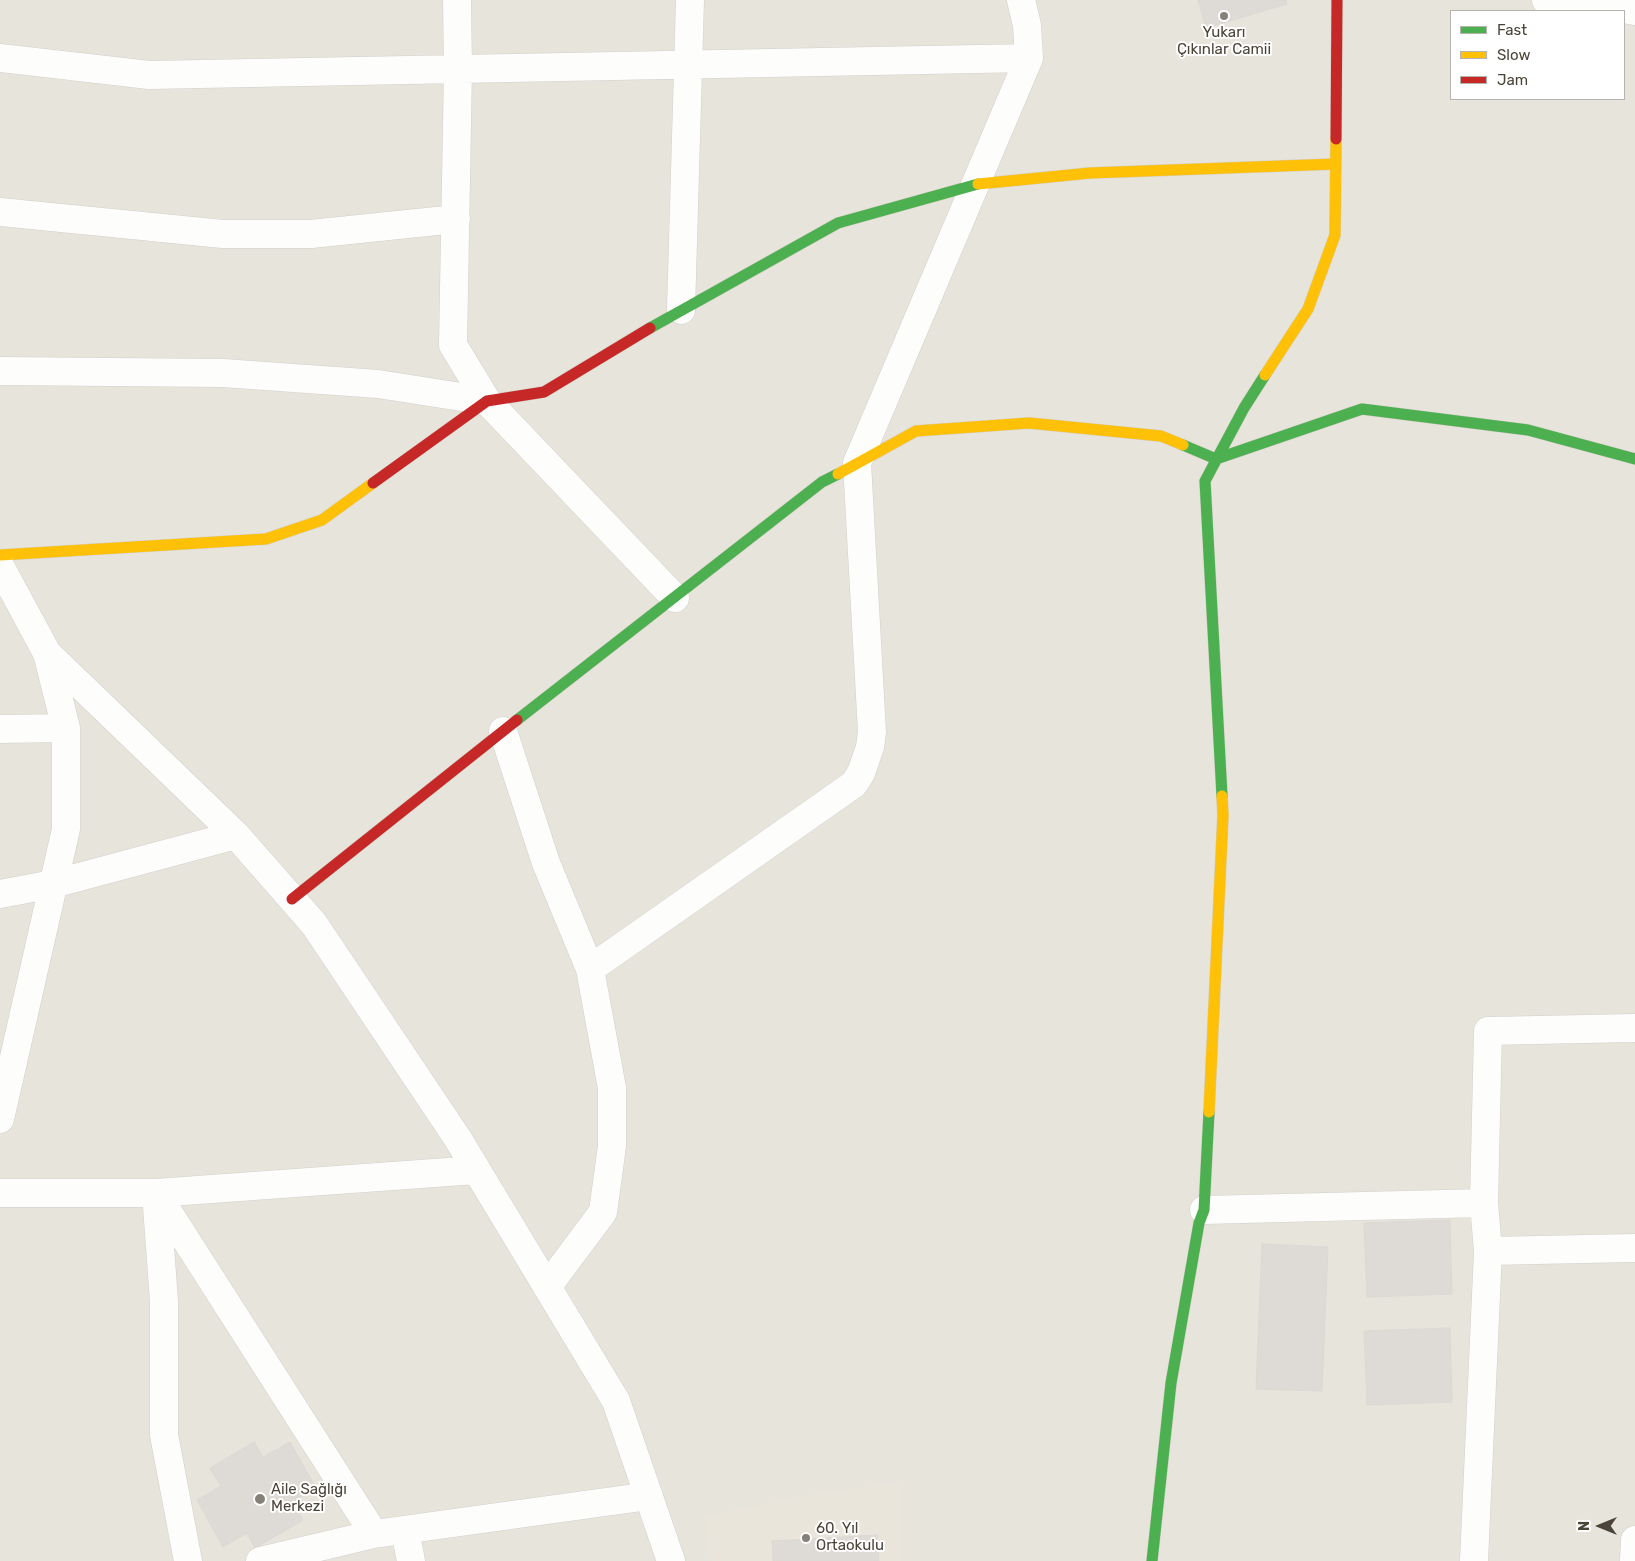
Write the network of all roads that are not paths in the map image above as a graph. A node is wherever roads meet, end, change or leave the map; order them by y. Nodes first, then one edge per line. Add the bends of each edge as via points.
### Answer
1 (457, 0) edge
2 (690, 0) edge
3 (1021, 0) edge
4 (1337, 0) edge
5 (1546, 0) edge
6 (1635, 11) edge
7 (0, 58) edge
8 (1029, 58) junction
9 (688, 64) junction
10 (458, 69) junction
11 (1336, 164) junction
12 (976, 184) junction
13 (0, 212) edge
14 (456, 219) junction
15 (682, 310) junction
16 (0, 371) edge
17 (487, 401) junction
18 (1216, 459) junction
19 (1635, 459) edge
20 (857, 463) junction
21 (0, 555) edge
22 (0, 566) edge
23 (675, 598) junction
24 (47, 653) junction
25 (66, 728) junction
26 (0, 729) edge
27 (503, 731) junction
28 (236, 835) junction
29 (53, 884) junction
30 (0, 894) edge
31 (292, 899) junction
32 (590, 969) junction
33 (1635, 1028) edge
34 (0, 1119) edge
35 (476, 1170) junction
36 (0, 1193) edge
37 (156, 1193) junction
38 (1484, 1204) junction
39 (1204, 1210) junction
40 (1635, 1248) edge
41 (1488, 1251) junction
42 (547, 1287) junction
43 (649, 1496) junction
44 (405, 1530) junction
45 (374, 1534) junction
46 (1635, 1540) edge
47 (188, 1561) edge
48 (260, 1561) edge
49 (411, 1561) edge
50 (671, 1561) edge
51 (1152, 1561) edge
52 (1474, 1561) edge
53 (1634, 1561) edge

1 - 10 street
2 - 9 street
3 - 8 street via 1027,25
4 - 11 street
5 - 6 street
7 - 10 street via 149,75
8 - 9 street
8 - 12 street
9 - 10 street
9 - 15 street
10 - 14 street
11 - 12 street via 1090,173
11 - 18 street via 1335,235 1308,309 1244,408
12 - 15 street via 838,223
12 - 20 street
13 - 14 street via 224,234 311,234
14 - 17 street via 454,345
15 - 17 street via 544,392
16 - 17 street via 223,373 378,384
17 - 21 street via 322,520 266,539
17 - 23 street
18 - 19 street via 1362,409 1528,430
18 - 20 street via 1161,436 1029,423 916,431
18 - 39 street via 1204,480 1224,814
20 - 23 street via 822,482
20 - 32 street via 872,732 861,773 854,784
22 - 24 street
23 - 27 street
24 - 25 street
24 - 28 street
25 - 26 street
25 - 29 street via 66,829
27 - 31 street
27 - 32 street via 546,863
28 - 29 street
28 - 31 street
29 - 30 street
29 - 34 street
31 - 35 street via 314,924
32 - 42 street via 612,1088 612,1146 603,1212
33 - 38 street via 1488,1031
35 - 37 street
35 - 42 street
36 - 37 street
37 - 45 street
37 - 47 street via 164,1301 164,1435
38 - 39 street
38 - 41 street
39 - 51 street via 1199,1222 1171,1384
40 - 41 street
41 - 52 street
42 - 43 street via 616,1401
43 - 44 street
43 - 50 street
44 - 45 street
44 - 49 street
45 - 48 street
46 - 53 street

